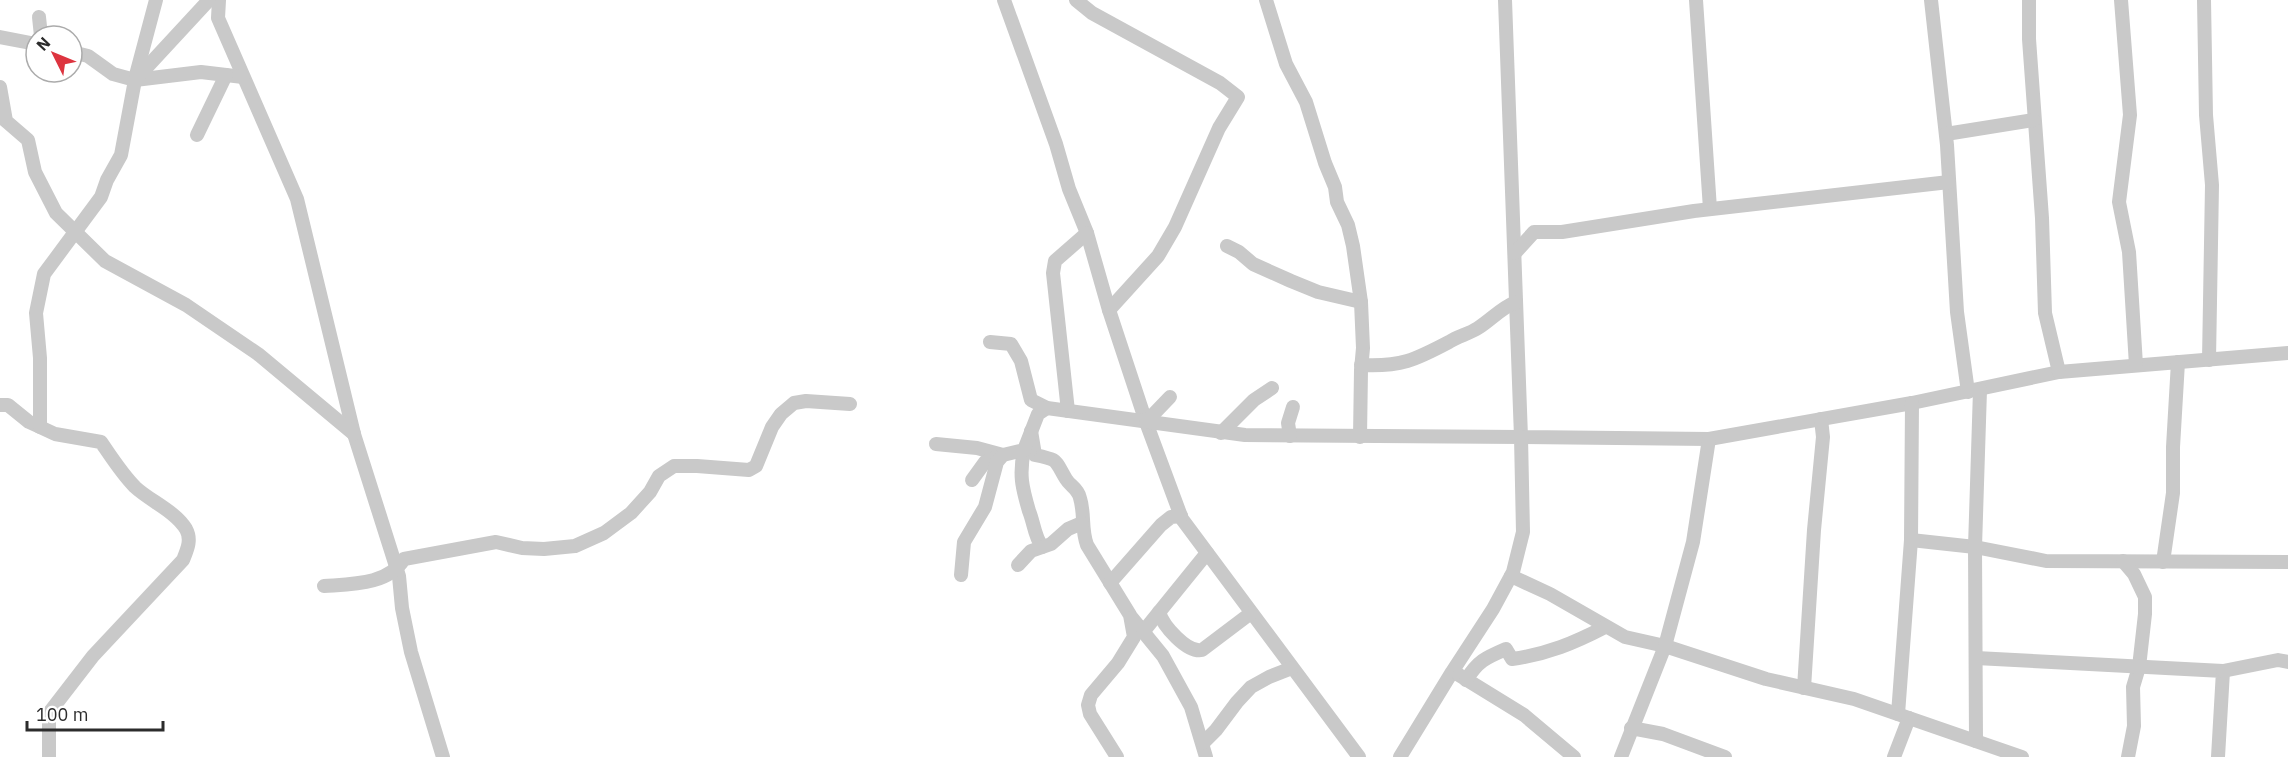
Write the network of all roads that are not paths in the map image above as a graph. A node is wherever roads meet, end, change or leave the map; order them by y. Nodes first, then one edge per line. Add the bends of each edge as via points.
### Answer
1 (156, 0) edge
2 (1004, 0) edge
3 (1076, 0) edge
4 (1266, 0) edge
5 (1504, 0) edge
6 (1696, 0) edge
7 (1931, 0) edge
8 (2029, 0) edge
9 (2121, 0) edge
10 (2204, 0) edge
11 (210, 1) edge
12 (39, 18) dead end
13 (40, 24) edge
14 (0, 37) edge
15 (24, 42) edge
16 (84, 55) edge
17 (226, 75) junction
18 (243, 77) junction
19 (135, 80) junction
20 (0, 87) edge
21 (2034, 120) junction
22 (1946, 134) junction
23 (197, 135) dead end
24 (1949, 182) junction
25 (1710, 209) junction
26 (76, 230) junction
27 (1087, 233) junction
28 (1227, 246) dead end
29 (1515, 253) junction
30 (1516, 302) junction
31 (1361, 303) junction
32 (1110, 310) junction
33 (990, 342) dead end
34 (2288, 350) edge
35 (2209, 360) junction
36 (2178, 362) junction
37 (1361, 365) junction
38 (2136, 366) junction
39 (2059, 372) junction
40 (1272, 388) dead end
41 (1974, 391) junction
42 (1170, 397) dead end
43 (1912, 403) junction
44 (850, 404) dead end
45 (0, 405) edge
46 (1293, 407) dead end
47 (1047, 408) junction
48 (1068, 411) junction
49 (1821, 419) junction
50 (1146, 422) junction
51 (40, 427) junction
52 (1221, 433) junction
53 (354, 434) junction
54 (1290, 436) junction
55 (1360, 437) junction
56 (1521, 437) junction
57 (1709, 439) junction
58 (936, 444) dead end
59 (1030, 453) junction
60 (1003, 455) junction
61 (972, 480) dead end
62 (1181, 516) junction
63 (1082, 523) junction
64 (1059, 539) junction
65 (1911, 540) junction
66 (1042, 547) junction
67 (1976, 548) junction
68 (1094, 553) junction
69 (1207, 553) junction
70 (398, 560) junction
71 (2123, 561) junction
72 (2163, 562) junction
73 (2288, 562) edge
74 (1018, 565) dead end
75 (961, 575) dead end
76 (1511, 576) junction
77 (1110, 583) junction
78 (324, 586) dead end
79 (1159, 612) junction
80 (1251, 613) junction
81 (1130, 615) junction
82 (1605, 627) junction
83 (1143, 632) junction
84 (1665, 646) junction
85 (1976, 658) junction
86 (2288, 662) edge
87 (2139, 667) junction
88 (1292, 668) junction
89 (1453, 670) junction
90 (2223, 671) junction
91 (1466, 680) junction
92 (1804, 688) junction
93 (1904, 716) junction
94 (1631, 728) junction
95 (1976, 741) junction
96 (1203, 743) junction
97 (1405, 751) edge
98 (49, 757) edge
99 (443, 757) edge
100 (1117, 757) edge
101 (1206, 757) edge
102 (1359, 757) edge
103 (1389, 757) edge
104 (1574, 757) edge
105 (1620, 757) edge
106 (1725, 757) edge
107 (1894, 757) edge
108 (2022, 757) edge
109 (2128, 757) edge
110 (2218, 757) edge

1 - 19 street
2 - 27 street
3 - 32 street via 1238,98 1158,256
4 - 31 street via 1286,64 1306,102 1348,225
5 - 29 street
6 - 25 street
7 - 22 street
8 - 21 street
9 - 38 street via 2130,115 2120,202 2129,252
10 - 35 street via 2206,116 2212,185
11 - 18 street
11 - 19 street
12 - 13 street
14 - 15 street
16 - 19 street via 113,74
17 - 18 street
17 - 19 street via 201,72
17 - 23 street
18 - 53 street via 297,199
19 - 26 street via 121,155 102,197
20 - 26 street via 6,121 28,140 35,172 56,213
21 - 22 street
21 - 39 street via 2045,313
22 - 24 street
24 - 25 street
24 - 41 street via 1957,312
25 - 29 street via 1562,232 1534,232
26 - 51 street via 44,274 36,313
26 - 53 street via 105,261 186,305 258,354
27 - 32 street
27 - 48 street via 1055,261 1053,273
28 - 31 street via 1253,264 1291,281
29 - 30 street
30 - 37 street via 1470,333 1417,359 1391,366
30 - 56 street
31 - 37 street
32 - 50 street
33 - 47 street via 1011,344 1031,400
34 - 35 street
35 - 36 street
36 - 38 street
36 - 72 street via 2173,493
37 - 55 street
38 - 39 street
39 - 41 street
40 - 52 street
41 - 43 street
41 - 67 street
42 - 50 street
43 - 49 street
43 - 65 street
44 - 70 street via 806,400 794,403 772,427 756,466 749,470 674,466 659,476 631,513 604,533 575,546 522,548 496,542
45 - 51 street via 8,405
46 - 54 street via 1288,423
47 - 48 street
47 - 59 street via 1038,414 1031,431
48 - 50 street
49 - 57 street
49 - 92 street via 1823,437
50 - 52 street
50 - 62 street
51 - 98 street via 55,434 101,442 136,488 186,529 189,546 183,560 93,656 48,714
52 - 54 street
53 - 70 street
54 - 55 street
55 - 56 street
56 - 57 street
56 - 76 street via 1523,532
57 - 84 street via 1693,542
58 - 60 street
59 - 60 street
59 - 63 street via 1054,459 1062,468 1080,496
59 - 66 street via 1020,471 1023,494
60 - 61 street via 985,462
60 - 75 street via 997,462 985,507 964,542
62 - 69 street
62 - 77 street via 1171,517 1161,525
63 - 64 street via 1068,529
63 - 68 street
64 - 66 street
64 - 68 street via 1065,543 1075,539
65 - 67 street
65 - 93 street
66 - 74 street via 1031,551
67 - 71 street via 2046,561
67 - 85 street
68 - 77 street
69 - 79 street
69 - 80 street
70 - 78 street via 382,578
70 - 99 street via 411,652
71 - 72 street
71 - 87 street via 2145,597
72 - 73 street
76 - 82 street via 1557,597
76 - 89 street
77 - 81 street
79 - 80 street via 1161,620 1195,651 1202,650
79 - 83 street
80 - 88 street
81 - 83 street
81 - 100 street via 1134,637 1091,695 1088,705
82 - 84 street via 1624,637
82 - 91 street via 1540,655 1512,659 1506,649 1483,658
83 - 96 street via 1163,656 1191,707
84 - 92 street
84 - 94 street
85 - 87 street
85 - 95 street
86 - 90 street via 2278,660
87 - 90 street
87 - 109 street via 2133,687 2134,726
88 - 96 street via 1251,687
88 - 102 street
89 - 91 street
89 - 97 street
90 - 110 street
91 - 104 street via 1524,715
92 - 93 street
93 - 95 street
93 - 107 street
94 - 105 street
94 - 106 street via 1663,734
95 - 108 street
96 - 101 street
97 - 103 street

